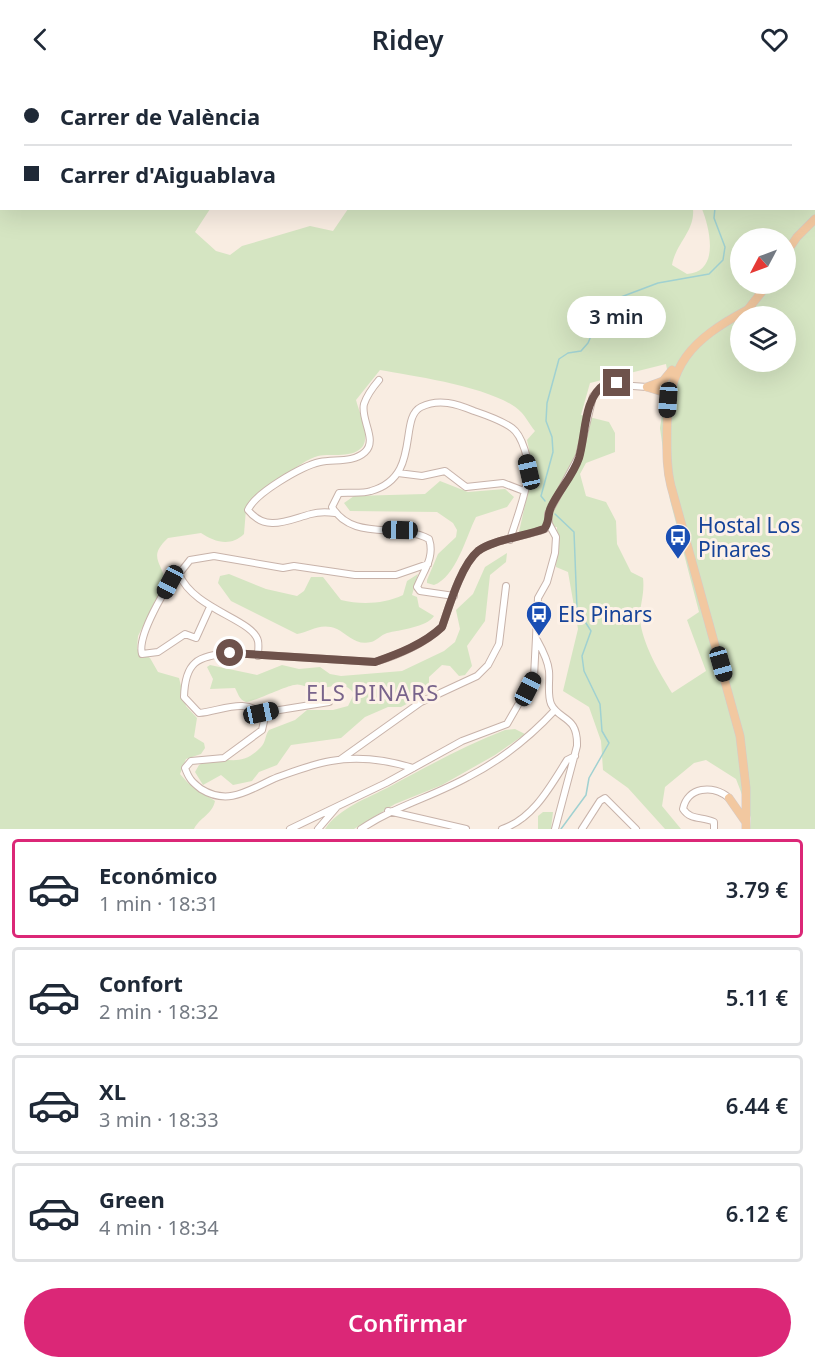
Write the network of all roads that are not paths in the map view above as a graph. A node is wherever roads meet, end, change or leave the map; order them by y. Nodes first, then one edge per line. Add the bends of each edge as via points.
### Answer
1 (815, 219) edge
2 (796, 238) edge
3 (760, 294) edge
4 (750, 306) edge
5 (730, 322) edge
6 (730, 323) edge
7 (700, 346) junction
8 (379, 380) dead end
9 (647, 387) joint
10 (665, 387) junction
11 (671, 449) junction
12 (398, 473) junction
13 (524, 490) junction
14 (673, 491) junction
15 (335, 513) junction
16 (549, 524) junction
17 (510, 540) junction
18 (428, 564) junction
19 (179, 574) junction
20 (506, 586) dead end
21 (454, 596) junction
22 (210, 607) junction
23 (536, 639) junction
24 (258, 656) junction
25 (329, 702) dead end
26 (555, 710) junction
27 (261, 713) junction
28 (575, 756) junction
29 (340, 760) junction
30 (413, 768) junction
31 (746, 788) junction
32 (729, 798) junction
33 (339, 806) junction
34 (388, 811) junction
35 (746, 826) edge
36 (290, 829) edge
37 (318, 829) edge
38 (361, 829) edge
39 (466, 829) edge
40 (502, 829) edge
41 (555, 829) edge
42 (582, 829) edge
43 (636, 829) edge
44 (714, 829) edge

1 - 2 main road
3 - 4 main road
5 - 10 main road via 690,349
6 - 7 main road
7 - 10 main road via 692,350
7 - 11 main road via 684,363 675,383
8 - 15 street via 364,405 371,441 368,450 358,457 319,462 302,469 251,502 248,510 255,519 282,524 312,513
9 - 10 main road
9 - 16 street via 617,383 598,388 582,433 579,456 552,505
10 - 11 main road
10 - 14 main road via 668,471
11 - 14 main road
12 - 13 street via 422,476 445,471 466,487 502,483
12 - 13 street via 407,451 413,414 419,407 434,402 455,403 514,428 529,472
12 - 15 street via 389,483 370,492 339,493 332,507
13 - 17 street
14 - 31 main road via 737,722
15 - 18 street via 349,525 400,530 429,539 432,549
16 - 17 street
16 - 23 street via 556,537 555,553 538,598
17 - 21 street via 477,552
18 - 19 street via 396,575 355,575 205,556 190,560
18 - 21 street via 417,587 420,591
19 - 22 street via 193,597
19 - 22 street via 170,582 153,615 141,640 140,652 158,652 185,634 196,638
20 - 29 street via 499,644 488,665 477,676 421,702
21 - 24 street via 442,627 395,656 375,662
22 - 24 street via 251,631 258,640
23 - 26 street via 549,668 550,702
23 - 30 street via 534,677 507,724 462,741
24 - 27 street via 211,655 194,664 184,676 184,697 199,713 242,705
25 - 27 street
26 - 28 street via 566,716 578,735
26 - 34 street via 533,734 468,777
27 - 29 street via 265,717 262,730 224,758 191,761 185,768 189,781 215,797 237,796 307,767
28 - 40 street via 567,760 518,824
28 - 41 street
29 - 30 street via 391,761
30 - 33 street
31 - 32 main road via 738,797
31 - 35 main road
32 - 35 main road
32 - 44 street via 705,789 694,791 685,800 686,813 714,822
33 - 36 street
33 - 37 street
34 - 38 street
34 - 39 street
42 - 43 street via 605,798

